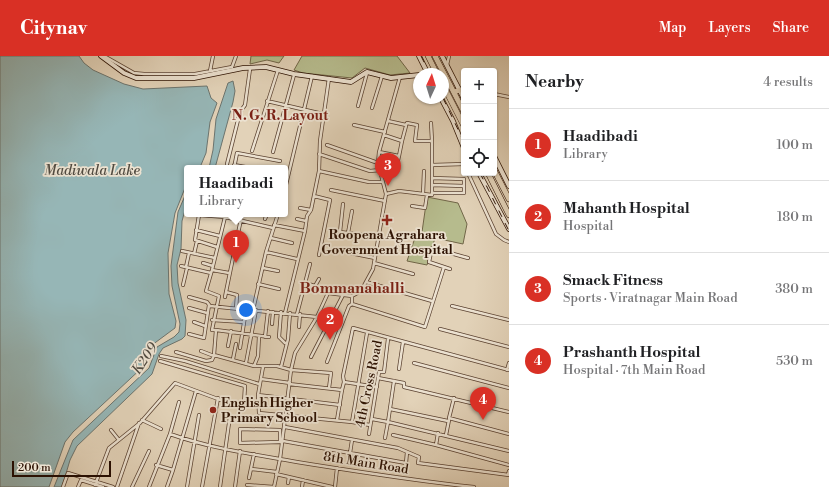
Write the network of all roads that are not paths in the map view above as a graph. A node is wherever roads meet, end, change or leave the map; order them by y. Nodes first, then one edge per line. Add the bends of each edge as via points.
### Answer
1 (102, 56) edge
2 (214, 56) edge
3 (236, 56) edge
4 (419, 56) edge
5 (428, 56) edge
6 (435, 56) edge
7 (442, 56) edge
8 (449, 56) edge
9 (447, 65) junction
10 (424, 68) edge
11 (434, 68) edge
12 (250, 69) junction
13 (278, 70) junction
14 (210, 71) junction
15 (367, 72) junction
16 (294, 74) junction
17 (413, 75) edge
18 (312, 76) junction
19 (382, 76) junction
20 (400, 77) junction
21 (330, 78) junction
22 (461, 89) edge
23 (461, 91) edge
24 (454, 92) junction
25 (497, 95) edge
26 (449, 97) edge
27 (509, 97) edge
28 (267, 101) junction
29 (444, 104) edge
30 (285, 106) junction
31 (358, 106) dead end
32 (461, 106) edge
33 (372, 108) dead end
34 (303, 110) junction
35 (323, 114) junction
36 (461, 120) edge
37 (388, 121) junction
38 (431, 123) dead end
39 (354, 125) dead end
40 (406, 125) junction
41 (385, 132) junction
42 (384, 135) junction
43 (402, 141) junction
44 (432, 141) junction
45 (461, 141) edge
46 (328, 145) dead end
47 (252, 151) dead end
48 (273, 152) dead end
49 (379, 152) junction
50 (319, 154) junction
51 (399, 156) junction
52 (280, 161) dead end
53 (497, 162) edge
54 (378, 163) junction
55 (227, 164) dead end
56 (461, 164) edge
57 (234, 165) edge
58 (432, 165) junction
59 (380, 170) junction
60 (319, 171) junction
61 (424, 171) dead end
62 (395, 173) dead end
63 (288, 176) edge
64 (469, 176) edge
65 (481, 176) edge
66 (490, 176) edge
67 (497, 176) edge
68 (432, 178) junction
69 (383, 182) junction
70 (432, 185) junction
71 (464, 186) junction
72 (509, 186) edge
73 (331, 190) dead end
74 (432, 193) junction
75 (386, 194) junction
76 (425, 195) junction
77 (314, 196) junction
78 (509, 199) edge
79 (385, 201) junction
80 (343, 204) dead end
81 (412, 206) dead end
82 (300, 208) dead end
83 (311, 210) junction
84 (352, 211) dead end
85 (509, 215) edge
86 (199, 217) edge
87 (225, 217) edge
88 (228, 217) edge
89 (242, 217) edge
90 (277, 217) edge
91 (297, 219) dead end
92 (241, 221) junction
93 (306, 221) junction
94 (274, 226) junction
95 (509, 229) edge
96 (196, 230) junction
97 (305, 231) junction
98 (348, 233) junction
99 (220, 236) junction
100 (379, 237) junction
101 (271, 238) junction
102 (197, 241) junction
103 (509, 242) edge
104 (292, 243) dead end
105 (217, 247) junction
106 (182, 251) dead end
107 (266, 252) junction
108 (189, 253) junction
109 (350, 253) dead end
110 (194, 254) junction
111 (319, 255) dead end
112 (215, 258) junction
113 (375, 258) junction
114 (468, 258) dead end
115 (297, 260) junction
116 (203, 263) dead end
117 (374, 263) junction
118 (310, 264) dead end
119 (181, 266) dead end
120 (187, 268) junction
121 (263, 268) junction
122 (444, 268) junction
123 (212, 269) junction
124 (450, 269) dead end
125 (278, 271) dead end
126 (229, 273) junction
127 (413, 274) dead end
128 (319, 279) dead end
129 (366, 282) junction
130 (305, 283) junction
131 (258, 284) junction
132 (183, 285) dead end
133 (279, 289) dead end
134 (226, 292) junction
135 (343, 295) junction
136 (352, 296) junction
137 (189, 297) dead end
138 (224, 297) dead end
139 (432, 301) junction
140 (352, 304) junction
141 (209, 305) junction
142 (452, 306) dead end
143 (216, 307) junction
144 (189, 308) dead end
145 (236, 309) junction
146 (246, 310) junction
147 (254, 310) junction
148 (268, 311) junction
149 (273, 312) junction
150 (281, 312) junction
151 (208, 313) junction
152 (285, 313) junction
153 (290, 313) junction
154 (298, 314) junction
155 (317, 317) junction
156 (212, 320) junction
157 (509, 320) edge
158 (194, 322) dead end
159 (244, 322) junction
160 (272, 324) dead end
161 (205, 326) junction
162 (299, 327) dead end
163 (440, 329) dead end
164 (216, 330) junction
165 (231, 331) junction
166 (367, 333) junction
167 (189, 334) dead end
168 (243, 334) junction
169 (252, 335) junction
170 (259, 336) junction
171 (388, 339) junction
172 (403, 342) junction
173 (285, 343) junction
174 (236, 344) dead end
175 (228, 346) dead end
176 (509, 347) edge
177 (240, 348) dead end
178 (201, 351) dead end
179 (176, 352) dead end
180 (214, 355) junction
181 (162, 356) dead end
182 (311, 357) dead end
183 (233, 359) junction
184 (160, 361) dead end
185 (326, 362) dead end
186 (246, 363) junction
187 (414, 363) dead end
188 (509, 363) edge
189 (254, 366) junction
190 (263, 367) junction
191 (281, 367) junction
192 (399, 368) dead end
193 (291, 370) junction
194 (508, 370) edge
195 (378, 378) junction
196 (261, 379) junction
197 (394, 381) junction
198 (344, 382) junction
199 (259, 384) junction
200 (290, 384) junction
201 (359, 385) junction
202 (376, 387) junction
203 (329, 388) junction
204 (509, 388) edge
205 (342, 390) junction
206 (196, 391) junction
207 (258, 395) junction
208 (218, 398) junction
209 (454, 398) junction
210 (288, 399) junction
211 (179, 402) dead end
212 (244, 403) junction
213 (258, 404) junction
214 (340, 405) junction
215 (390, 409) junction
216 (509, 412) edge
217 (199, 415) dead end
218 (230, 416) dead end
219 (287, 416) junction
220 (372, 419) junction
221 (449, 419) junction
222 (337, 420) junction
223 (141, 422) junction
224 (352, 422) junction
225 (388, 422) junction
226 (370, 425) junction
227 (284, 428) junction
228 (161, 429) dead end
229 (111, 430) dead end
230 (438, 433) junction
231 (170, 434) junction
232 (369, 434) dead end
233 (509, 434) edge
234 (393, 435) dead end
235 (446, 435) junction
236 (282, 437) junction
237 (385, 438) dead end
238 (183, 439) junction
239 (119, 440) junction
240 (352, 440) junction
241 (283, 441) junction
242 (194, 442) junction
243 (436, 445) junction
244 (209, 446) junction
245 (225, 448) junction
246 (149, 451) dead end
247 (240, 451) junction
248 (509, 451) edge
249 (407, 452) junction
250 (350, 453) junction
251 (254, 454) junction
252 (280, 459) junction
253 (156, 465) junction
254 (509, 465) edge
255 (337, 468) junction
256 (251, 469) junction
257 (174, 470) junction
258 (509, 471) edge
259 (276, 473) junction
260 (509, 475) edge
261 (289, 477) junction
262 (249, 478) dead end
263 (303, 480) junction
264 (96, 483) junction
265 (318, 483) junction
266 (288, 484) dead end
267 (247, 485) dead end
268 (63, 487) edge
269 (78, 487) edge
270 (103, 487) edge
271 (113, 487) edge
272 (117, 487) edge
273 (132, 487) edge
274 (149, 487) edge
275 (167, 487) edge
276 (187, 487) edge
277 (202, 487) edge
278 (220, 487) edge
279 (235, 487) edge
280 (274, 487) edge
281 (302, 487) edge
282 (318, 487) edge
283 (333, 487) edge
284 (474, 487) edge

1 - 12 main road via 124,73 136,78 194,78 242,68
1 - 14 street via 134,73 168,76
2 - 14 street
3 - 14 street via 232,67
4 - 10 main road
5 - 11 highway
6 - 24 highway
7 - 9 main road
8 - 9 street
9 - 22 main road
12 - 13 main road via 266,67
12 - 55 street via 245,105 240,112
13 - 16 main road
13 - 28 street
15 - 19 main road
15 - 21 main road via 351,82
15 - 31 street
16 - 18 main road
16 - 30 street
17 - 20 main road
18 - 21 main road
18 - 34 street
19 - 20 main road
19 - 33 street
20 - 37 street
21 - 35 street
23 - 24 highway
24 - 32 highway
25 - 27 street
26 - 36 highway
28 - 30 street
28 - 47 street
29 - 45 main road
30 - 34 street
30 - 48 street
34 - 35 street
34 - 63 street
35 - 50 street
37 - 40 street
37 - 41 street
38 - 44 street
39 - 41 street
40 - 43 street
40 - 44 street via 417,125 415,141
41 - 42 street
42 - 43 street
42 - 49 street
43 - 51 street
44 - 58 street
46 - 54 street
49 - 51 street
49 - 54 street
50 - 59 street via 370,171
50 - 60 street
51 - 62 street
52 - 57 street via 237,153
53 - 72 main road
54 - 59 street
56 - 58 street
58 - 68 street
59 - 69 street
60 - 69 street via 369,182
60 - 77 street
61 - 76 street
64 - 103 street via 496,234
65 - 95 main road
66 - 85 highway
67 - 78 highway
68 - 70 street
68 - 71 street via 464,179
69 - 75 street
70 - 71 street
70 - 74 street
71 - 74 street via 464,193
73 - 79 street
74 - 76 street via 432,196
75 - 76 street via 399,191
75 - 79 street
76 - 81 street via 425,208
77 - 83 street
77 - 111 street via 330,200
79 - 100 street
80 - 98 street via 340,232
82 - 83 street
83 - 93 street
84 - 98 street
86 - 96 street
87 - 99 street
88 - 92 street
89 - 92 street
90 - 94 street
91 - 93 street
92 - 94 street
92 - 126 street
93 - 97 street
94 - 97 street
94 - 101 street
96 - 99 street
96 - 102 street via 194,240
97 - 115 street
98 - 100 street
99 - 105 street
100 - 113 street
101 - 104 street
101 - 107 street
102 - 105 street
102 - 110 street
105 - 112 street
106 - 108 street
107 - 115 street
107 - 121 street
108 - 110 street
108 - 120 street
109 - 113 street
110 - 112 street
112 - 123 street
113 - 117 street
114 - 122 street via 432,248 429,262
115 - 152 street
116 - 123 street
117 - 127 street
117 - 129 street via 374,269
118 - 130 street
119 - 120 street
120 - 123 street
120 - 132 street
121 - 125 street
121 - 131 street
122 - 124 street
122 - 139 street
123 - 126 street
123 - 143 street via 206,291 219,296
126 - 134 street
128 - 130 street via 315,286
129 - 136 street via 361,291
129 - 139 street
130 - 154 street
131 - 133 street
131 - 147 street
134 - 138 street
134 - 145 street via 237,295
135 - 136 street
135 - 155 street via 328,294
135 - 182 street
136 - 140 street
137 - 141 street via 207,302
139 - 140 street via 425,327
140 - 185 street via 337,332
141 - 143 street
141 - 151 street
142 - 157 street
143 - 145 street
143 - 156 street
144 - 151 street
145 - 146 street
146 - 147 street
146 - 159 street
147 - 148 street
147 - 169 street
148 - 149 street
148 - 170 street via 267,337
149 - 150 street
149 - 160 street
150 - 152 street
150 - 173 street via 279,337
151 - 161 street
152 - 153 street
153 - 154 street
153 - 173 street via 288,339
154 - 155 street
154 - 162 street
155 - 193 street via 295,353
156 - 159 street
156 - 164 street via 212,330
158 - 161 street
159 - 168 street
161 - 167 street via 204,338
163 - 176 street
164 - 165 street
164 - 180 street
165 - 168 street
165 - 175 street
166 - 171 street
166 - 198 street via 353,328
166 - 201 street
168 - 169 street
168 - 177 street
169 - 170 street
169 - 186 street
170 - 189 street via 258,356
171 - 172 street
171 - 195 street, 4th Cross Road via 384,372 379,372
172 - 192 street
172 - 194 street
173 - 191 street
174 - 183 street
178 - 180 street
179 - 180 street via 206,361 212,360
180 - 183 street
181 - 199 street
183 - 186 street
184 - 212 street via 245,386
186 - 189 street
187 - 204 street
188 - 194 street
189 - 190 street
190 - 191 street
190 - 196 street
191 - 193 street
193 - 200 street
193 - 203 street via 331,373
195 - 197 street
195 - 202 street, 4th Cross Road
196 - 199 street
196 - 200 street
197 - 209 street via 404,383 404,387
197 - 215 street
198 - 201 street
198 - 205 street
199 - 207 street
200 - 203 street
200 - 210 street
201 - 202 street
201 - 224 street
202 - 220 street, 4th Cross Road
203 - 205 street
205 - 214 street
206 - 208 street
206 - 223 street via 175,383
206 - 238 street
207 - 210 street
207 - 213 street
208 - 212 street via 226,402
208 - 244 street
209 - 216 street
209 - 221 street
210 - 214 street
210 - 219 street
211 - 231 street
212 - 213 street
213 - 219 street via 259,413
214 - 222 street
215 - 221 street
215 - 225 street
217 - 242 street
218 - 245 street
219 - 222 street
219 - 227 street
220 - 225 street
220 - 226 street, 4th Cross Road
221 - 233 street
221 - 235 street
222 - 224 street
223 - 228 street
223 - 239 street
223 - 272 street
224 - 226 street
225 - 230 street
225 - 237 street
226 - 232 street, 4th Cross Road
227 - 236 street
227 - 240 street
229 - 239 street
230 - 235 street
230 - 243 street
231 - 238 street, 8th Main Road
231 - 253 street
234 - 243 street
235 - 248 street
236 - 236 street via 279,443 240,443 239,430 280,430
236 - 241 street
238 - 242 street, 8th Main Road
238 - 257 street
239 - 264 street via 109,448
240 - 249 street
240 - 250 street
241 - 250 street
241 - 252 street
242 - 244 street, 8th Main Road
242 - 276 street
243 - 254 street
244 - 245 street, 8th Main Road
244 - 277 street
245 - 247 street, 8th Main Road
245 - 278 street
246 - 273 street
247 - 251 street, 8th Main Road
247 - 279 street
249 - 250 street via 406,463
249 - 260 street via 419,457 418,463
251 - 252 street, 8th Main Road
251 - 256 street
252 - 255 street, 8th Main Road
252 - 259 street
253 - 257 street
253 - 274 street
255 - 283 street
255 - 284 street, 8th Main Road via 400,479
256 - 259 street
256 - 262 street
257 - 275 street
258 - 260 street
259 - 261 street
259 - 280 street
261 - 263 street
261 - 266 street
263 - 265 street
263 - 281 street
264 - 268 street via 68,473
264 - 269 street via 81,480
264 - 270 street
264 - 271 street
265 - 282 street
265 - 283 street
267 - 280 street

